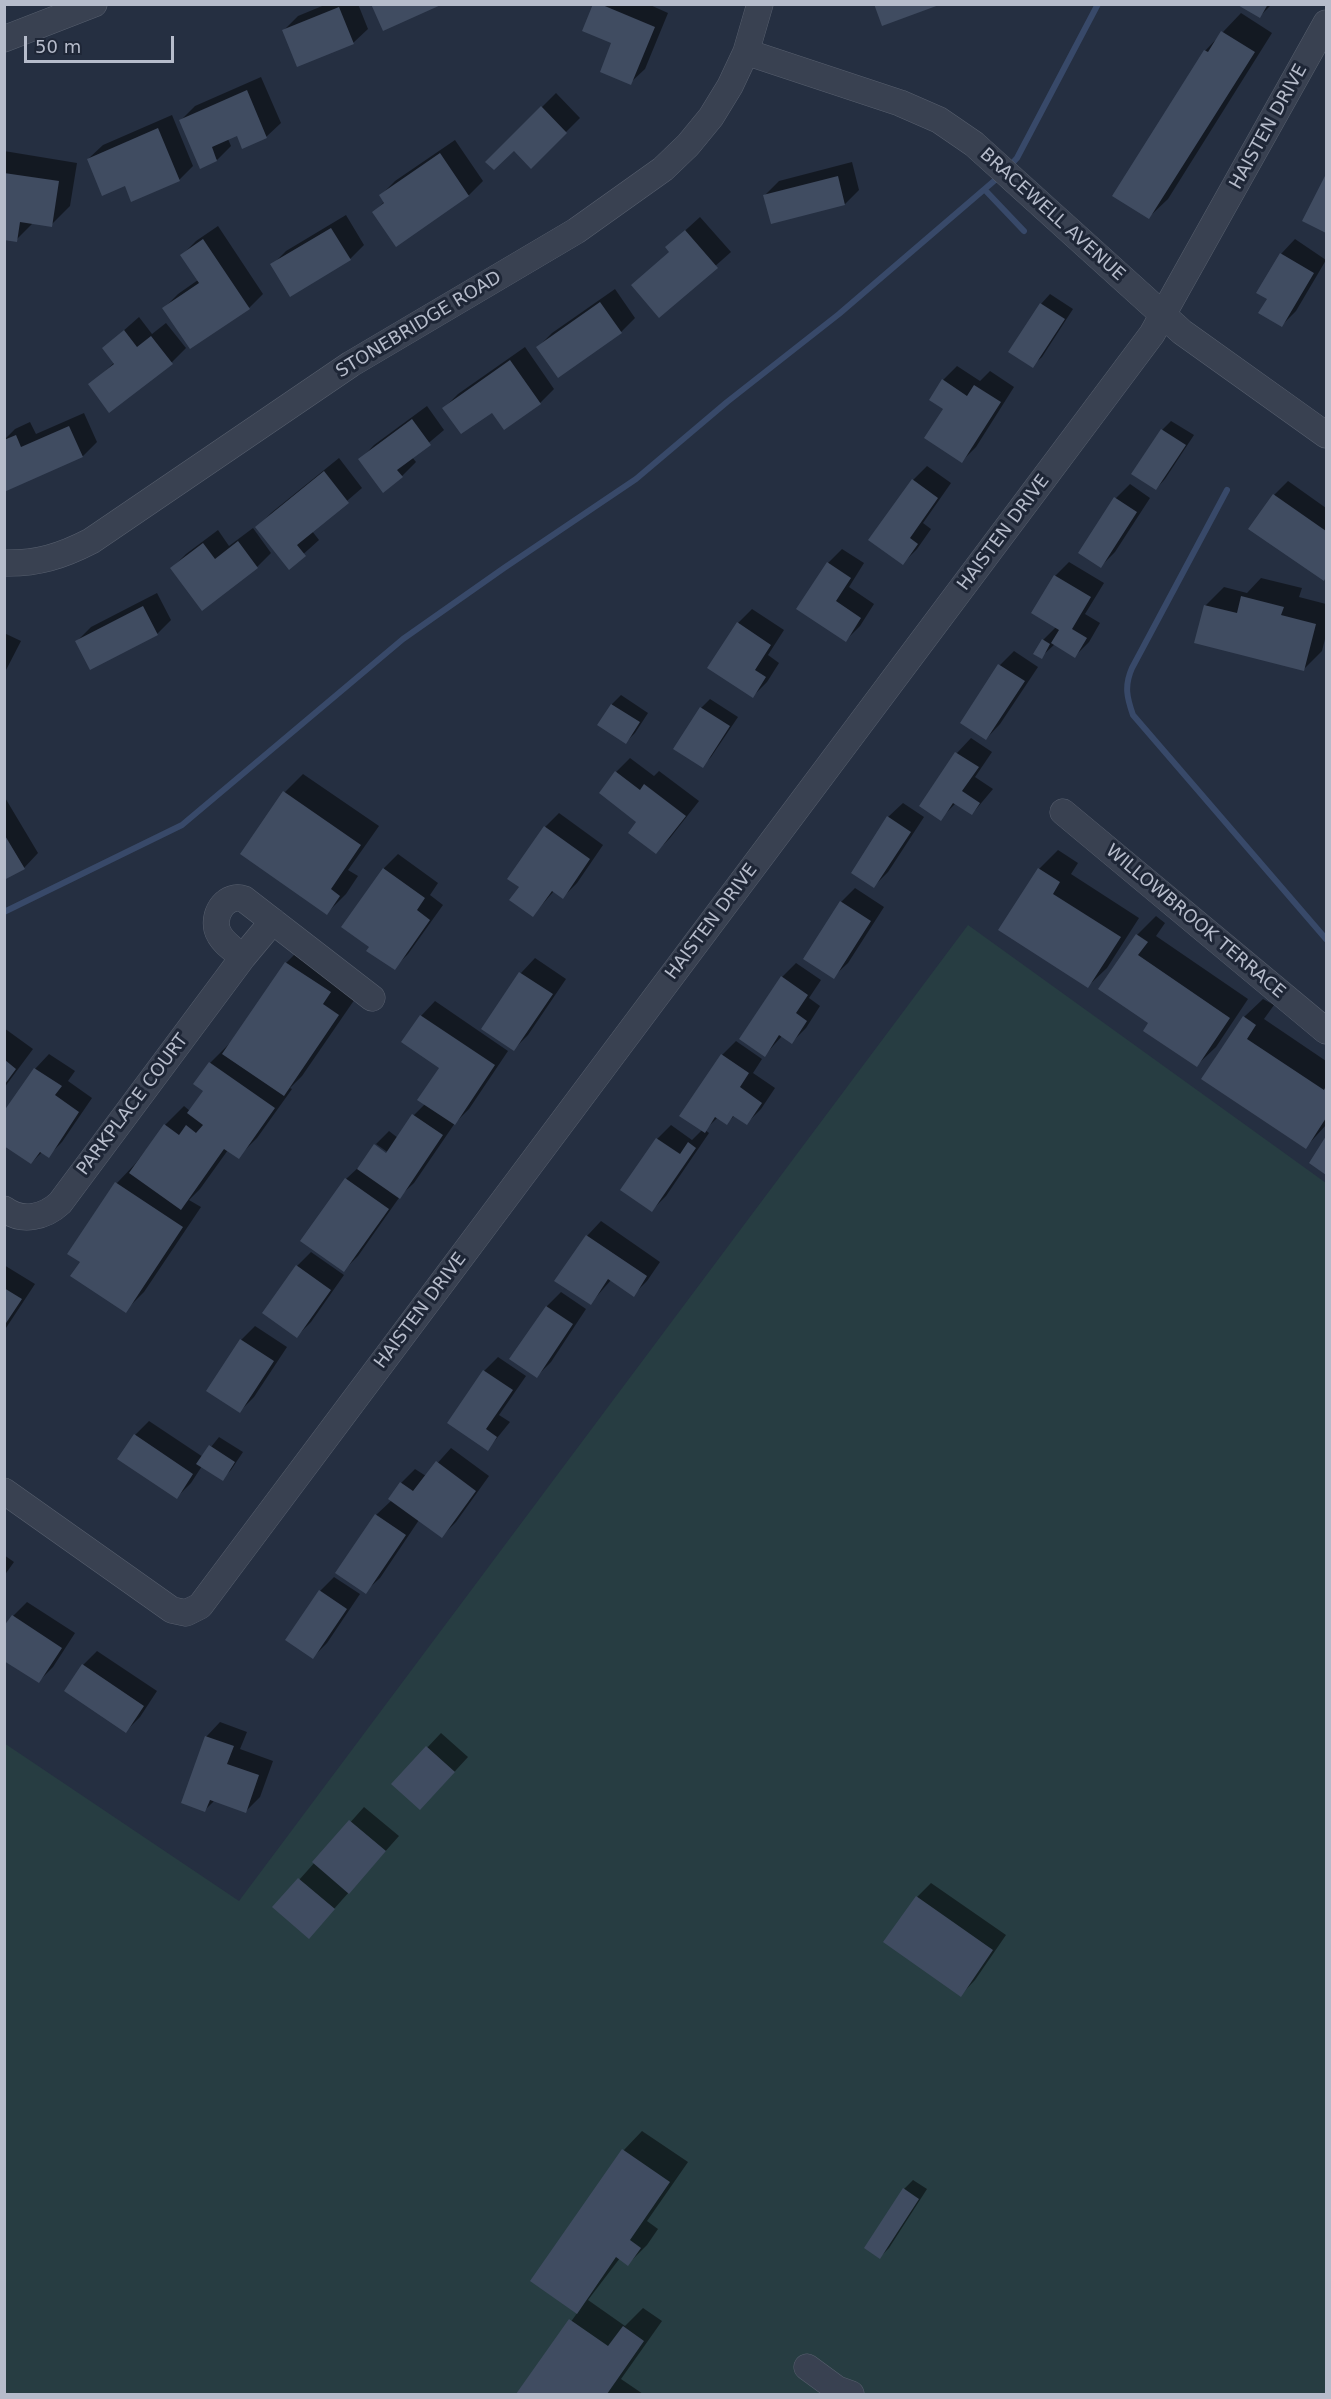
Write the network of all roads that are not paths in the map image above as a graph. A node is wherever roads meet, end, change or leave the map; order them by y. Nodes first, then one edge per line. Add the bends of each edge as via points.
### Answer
1 (94, 4) edge
2 (760, 4) edge
3 (1326, 23) edge
4 (4, 39) edge
5 (746, 52) junction
6 (1163, 316) junction
7 (1326, 435) edge
8 (4, 563) edge
9 (1064, 812) dead end
10 (273, 921) junction
11 (243, 957) junction
12 (372, 998) dead end
13 (1324, 1025) edge
14 (4, 1209) edge
15 (4, 1491) edge
16 (807, 2367) dead end
17 (851, 2394) edge

1 - 4 street
2 - 5 street, STONEBRIDGE ROAD
3 - 6 street, HAISTEN DRIVE
5 - 6 street, BRACEWELL AVENUE via 921,111 955,130
5 - 8 street, STONEBRIDGE ROAD via 711,117 688,145 648,180 585,224 351,364 91,542 48,560
6 - 7 street, BRACEWELL AVENUE
6 - 15 street, HAISTEN DRIVE via 200,1606 186,1613 172,1610
9 - 13 street, WILLOWBROOK TERRACE
10 - 11 street, PARKPLACE COURT
10 - 11 street via 237,896 224,904 217,929
10 - 12 street
11 - 14 street, PARKPLACE COURT via 60,1203 38,1216 16,1215
16 - 17 street via 837,2389

